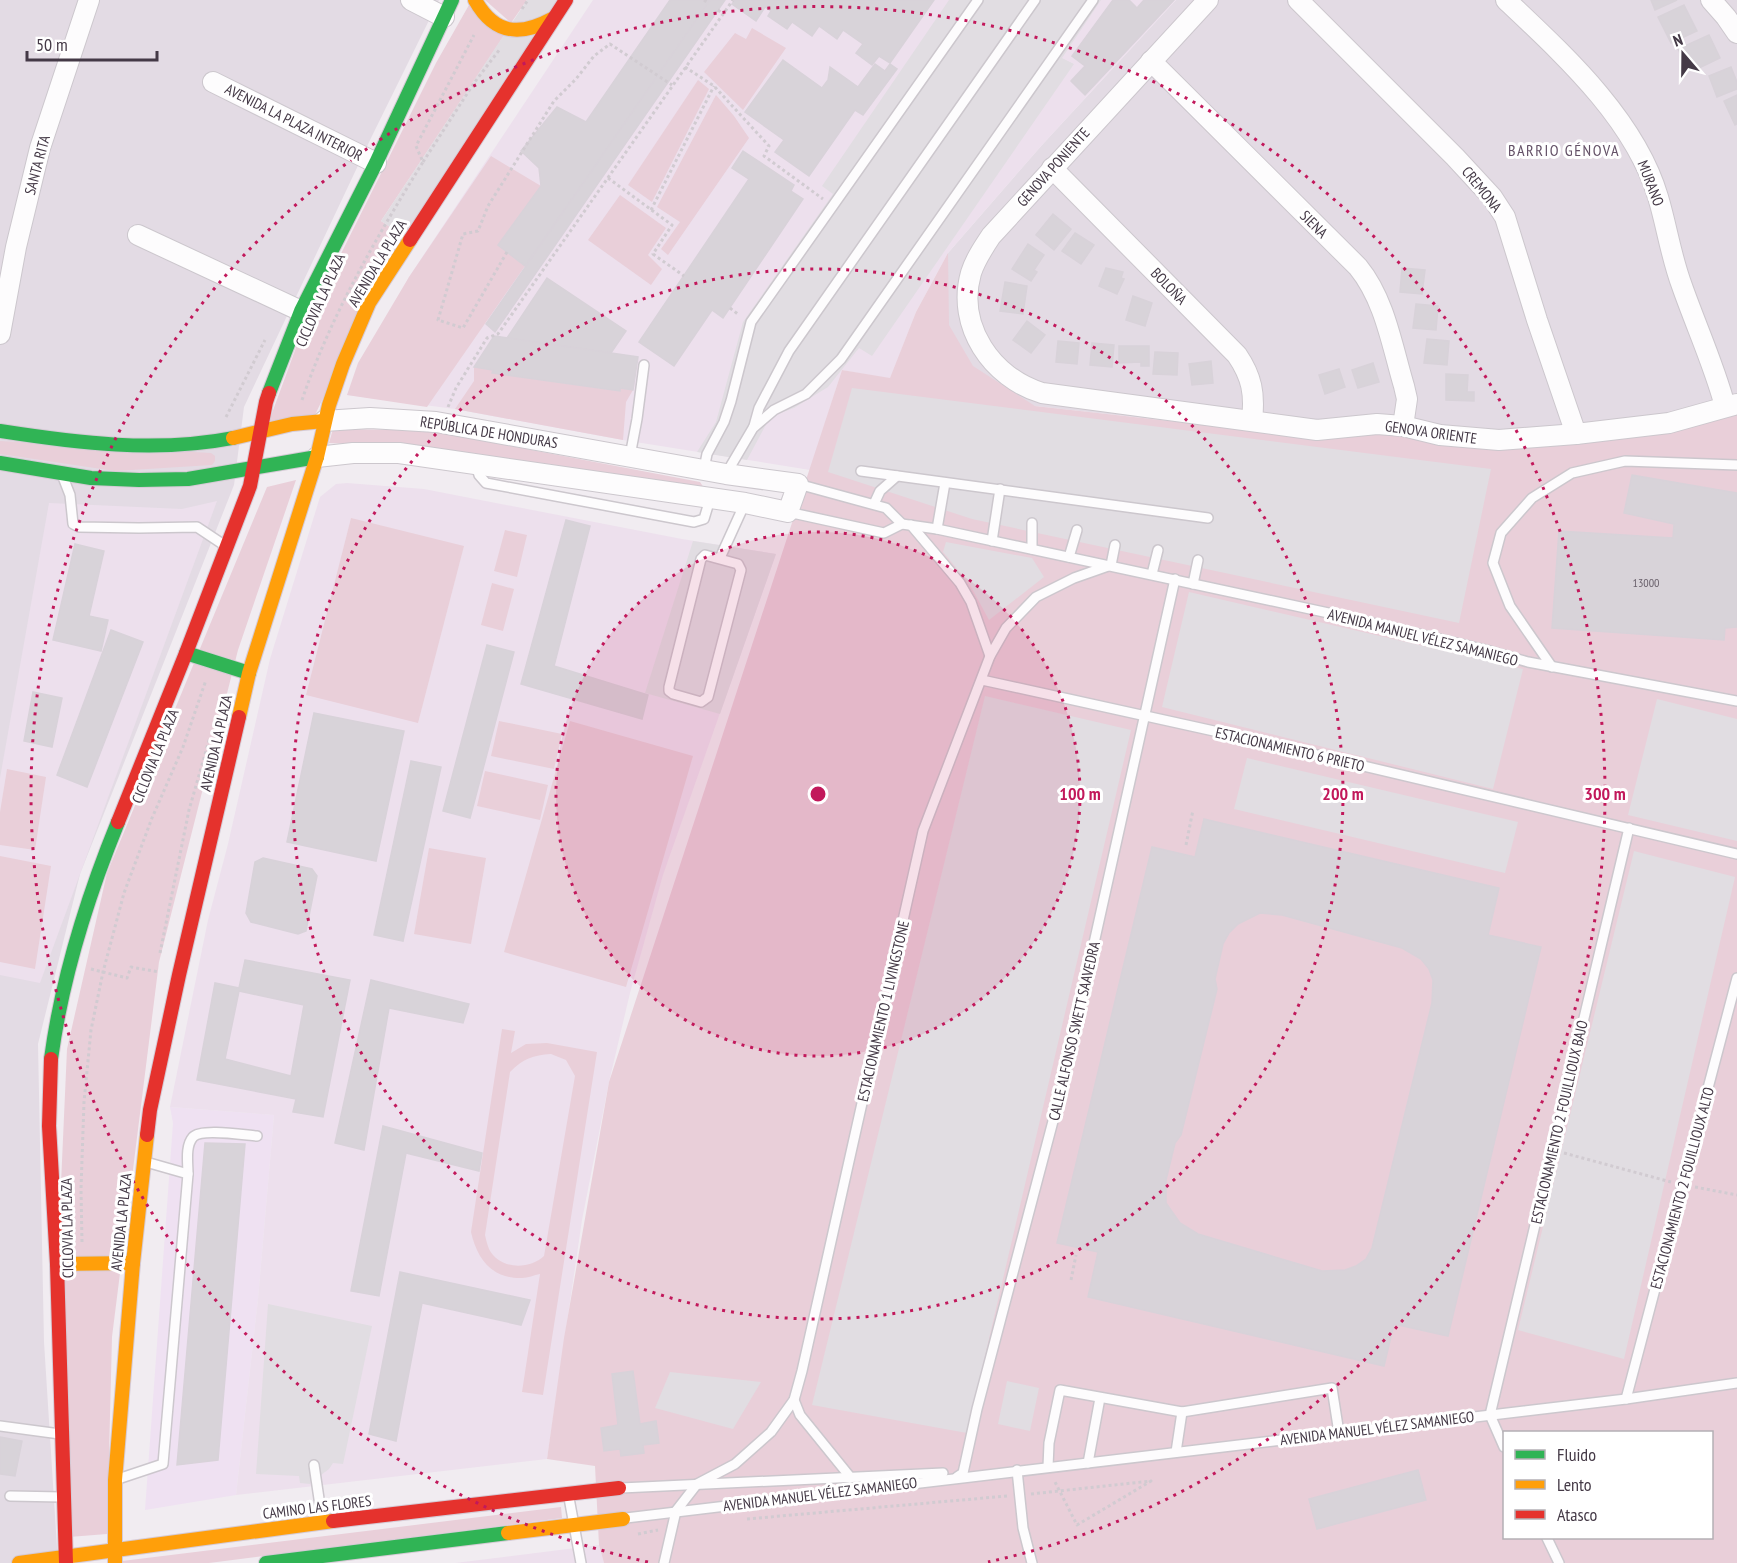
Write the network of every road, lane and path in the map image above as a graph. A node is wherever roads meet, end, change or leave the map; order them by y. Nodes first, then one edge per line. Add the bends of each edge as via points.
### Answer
1 (89, 0) edge
2 (411, 0) edge
3 (476, 0) edge
4 (566, 0) edge
5 (704, 0) edge
6 (733, 0) edge
7 (978, 0) edge
8 (1035, 0) edge
9 (1093, 0) edge
10 (1208, 0) edge
11 (1298, 0) edge
12 (1506, 0) edge
13 (1711, 0) edge
14 (708, 3) dead end
15 (448, 8) edge
16 (718, 10) dead end
17 (723, 14) junction
18 (552, 19) junction
19 (476, 31) dead end
20 (513, 31) junction
21 (1737, 33) edge
22 (1151, 61) junction
23 (685, 68) junction
24 (213, 82) dead end
25 (672, 86) junction
26 (714, 86) junction
27 (423, 162) junction
28 (376, 163) junction
29 (1052, 168) junction
30 (607, 178) junction
31 (833, 207) junction
32 (651, 210) junction
33 (138, 235) dead end
34 (507, 252) dead end
35 (684, 276) dead end
36 (301, 311) junction
37 (0, 334) edge
38 (991, 360) joint
39 (644, 364) dead end
40 (456, 388) dead end
41 (1731, 405) edge
42 (1252, 420) junction
43 (324, 421) junction
44 (294, 424) junction
45 (1403, 426) junction
46 (753, 428) junction
47 (0, 431) edge
48 (260, 432) junction
49 (1576, 434) junction
50 (630, 456) junction
51 (316, 457) junction
52 (0, 463) edge
53 (1737, 465) edge
54 (255, 467) junction
55 (704, 469) junction
56 (861, 471) dead end
57 (61, 472) junction
58 (726, 474) junction
59 (897, 476) junction
60 (945, 483) junction
61 (798, 484) junction
62 (1000, 489) junction
63 (710, 499) junction
64 (744, 503) junction
65 (874, 504) junction
66 (788, 512) junction
67 (1208, 518) dead end
68 (1032, 524) dead end
69 (907, 525) junction
70 (937, 529) junction
71 (1077, 530) dead end
72 (992, 540) junction
73 (1116, 545) dead end
74 (226, 547) junction
75 (1032, 549) junction
76 (1158, 550) dead end
77 (1069, 557) junction
78 (720, 558) junction
79 (1198, 560) dead end
80 (1111, 565) junction
81 (1152, 574) junction
82 (1175, 579) junction
83 (1193, 584) junction
84 (186, 653) junction
85 (990, 656) junction
86 (213, 662) junction
87 (1552, 667) junction
88 (249, 674) junction
89 (982, 680) junction
90 (1737, 701) edge
91 (1146, 715) junction
92 (1193, 810) dead end
93 (1629, 828) junction
94 (1186, 845) dead end
95 (1737, 854) edge
96 (70, 964) junction
97 (156, 971) dead end
98 (103, 972) junction
99 (1737, 978) edge
100 (257, 1136) dead end
101 (1553, 1150) junction
102 (144, 1161) junction
103 (188, 1174) junction
104 (1683, 1185) junction
105 (1737, 1195) edge
106 (1076, 1255) dead end
107 (133, 1263) junction
108 (57, 1264) junction
109 (83, 1264) junction
110 (1071, 1280) dead end
111 (1737, 1383) edge
112 (1100, 1398) junction
113 (1626, 1399) junction
114 (794, 1400) junction
115 (1182, 1412) junction
116 (1490, 1415) junction
117 (0, 1426) edge
118 (1339, 1433) junction
119 (62, 1434) junction
120 (1503, 1445) edge
121 (1176, 1452) junction
122 (1088, 1462) junction
123 (314, 1465) dead end
124 (1048, 1467) junction
125 (1017, 1470) junction
126 (960, 1475) junction
127 (851, 1478) junction
128 (115, 1480) junction
129 (698, 1484) junction
130 (623, 1488) joint
131 (1059, 1490) junction
132 (568, 1495) junction
133 (1020, 1495) junction
134 (10, 1496) dead end
135 (64, 1497) junction
136 (676, 1511) junction
137 (524, 1515) junction
138 (623, 1519) joint
139 (737, 1519) dead end
140 (323, 1522) junction
141 (572, 1524) junction
142 (671, 1528) junction
143 (634, 1535) dead end
144 (1547, 1539) edge
145 (114, 1556) edge
146 (66, 1560) edge
147 (322, 1560) edge
148 (20, 1563) edge
149 (266, 1563) edge
150 (581, 1563) edge
151 (664, 1563) edge
152 (1032, 1563) edge
153 (1559, 1563) edge

1 - 37 street, SANTA RITA via 40,148
2 - 15 street
3 - 20 main road via 493,23
4 - 18 main road, AVENIDA LA PLAZA
5 - 14 path
6 - 17 path
7 - 31 lane
8 - 46 lane via 789,351 759,408
9 - 46 lane via 841,359 806,394 774,410
10 - 22 street, GENOVA PONIENTE
11 - 49 street, CREMONA via 1492,197 1504,217
12 - 41 street, MURANO via 1578,70 1629,135 1645,163 1658,197 1671,254
13 - 21 street
15 - 28 main road
16 - 17 path
17 - 23 path
18 - 20 main road via 540,27
18 - 43 main road, AVENIDA LA PLAZA via 369,303
19 - 27 path via 416,146
20 - 27 path
22 - 29 street, GENOVA PONIENTE
22 - 45 street, SIENA via 1368,280 1379,303 1404,386 1407,399
23 - 25 path
23 - 26 path
24 - 28 street, AVENIDA LA PLAZA INTERIOR
25 - 30 path
25 - 34 path via 610,44 594,56 554,101 488,206 478,231 463,234 438,320 463,328
26 - 31 path via 769,146 764,156
26 - 32 path
27 - 44 path via 344,299
28 - 36 main road
29 - 38 street, GENOVA PONIENTE via 991,236 971,274 970,320 975,336
29 - 42 street, BOLOÑA via 1237,355 1252,386
30 - 32 path
30 - 40 path via 498,334 487,338
31 - 55 lane via 751,322 731,401
32 - 35 path via 672,225 653,254
33 - 36 street
36 - 48 main road via 266,402
38 - 42 street, GENOVA ORIENTE via 1016,381 1042,393
39 - 50 lane
41 - 49 street, GENOVA ORIENTE via 1670,423
42 - 45 street, GENOVA ORIENTE via 1317,430 1377,424
43 - 44 main road, REPÚBLICA DE HONDURAS
43 - 50 street, REPÚBLICA DE HONDURAS via 370,418 436,422
43 - 51 main road, AVENIDA LA PLAZA
44 - 48 main road, REPÚBLICA DE HONDURAS
45 - 49 street, GENOVA ORIENTE via 1440,435 1499,441
46 - 58 lane
47 - 48 main road, REPÚBLICA DE HONDURAS via 121,446 170,446
48 - 54 main road
50 - 55 street, REPÚBLICA DE HONDURAS
51 - 54 main road
51 - 63 street via 399,453
51 - 88 main road, AVENIDA LA PLAZA
52 - 57 main road
53 - 87 lane via 1625,461 1572,474 1532,498 1501,532 1493,563 1510,606
54 - 57 main road via 188,479 91,478
54 - 74 main road
55 - 58 street, REPÚBLICA DE HONDURAS
56 - 59 lane
57 - 74 lane via 70,495 73,524 79,527 197,527
58 - 61 street, REPÚBLICA DE HONDURAS
58 - 63 street
59 - 60 lane
59 - 65 lane via 880,491
60 - 62 lane
60 - 70 lane
61 - 65 lane
61 - 66 street
62 - 67 lane
62 - 72 lane
63 - 64 street
64 - 66 street
64 - 78 lane
65 - 69 lane via 886,508
66 - 69 lane via 884,533
68 - 75 lane
69 - 70 lane, AVENIDA MANUEL VÉLEZ SAMANIEGO
69 - 85 lane via 960,583
70 - 72 lane, AVENIDA MANUEL VÉLEZ SAMANIEGO
71 - 77 lane
72 - 75 lane, AVENIDA MANUEL VÉLEZ SAMANIEGO
73 - 80 lane
74 - 84 main road
75 - 77 lane, AVENIDA MANUEL VÉLEZ SAMANIEGO
76 - 81 lane
77 - 80 lane, AVENIDA MANUEL VÉLEZ SAMANIEGO
78 - 78 lane via 705,555 701,559 669,687 670,693 701,702 708,697 741,570 738,564
79 - 83 lane
80 - 81 lane, AVENIDA MANUEL VÉLEZ SAMANIEGO
80 - 85 lane, ESTACIONAMIENTO 1 LIVINGSTONE via 1036,597 1006,628
81 - 82 lane, AVENIDA MANUEL VÉLEZ SAMANIEGO
82 - 83 lane, AVENIDA MANUEL VÉLEZ SAMANIEGO
82 - 91 lane, CALLE ALFONSO SWETT SAAVEDRA
83 - 87 lane, AVENIDA MANUEL VÉLEZ SAMANIEGO
84 - 86 main road
84 - 96 main road via 96,876
85 - 89 lane, ESTACIONAMIENTO 1 LIVINGSTONE
86 - 88 main road
86 - 98 path via 124,893
87 - 90 lane, AVENIDA MANUEL VÉLEZ SAMANIEGO
88 - 102 main road, AVENIDA LA PLAZA via 178,975 150,1110
89 - 91 lane, ESTACIONAMIENTO 6 PRIETO
89 - 114 lane, ESTACIONAMIENTO 1 LIVINGSTONE via 923,831
91 - 93 lane, ESTACIONAMIENTO 6 PRIETO
91 - 126 lane, CALLE ALFONSO SWETT SAAVEDRA via 1062,1087
92 - 94 path
93 - 95 lane, ESTACIONAMIENTO 6 PRIETO
93 - 101 lane, ESTACIONAMIENTO 2 FOUILLIOUX BAJO
96 - 98 path
96 - 108 main road via 56,1022 49,1092
97 - 98 path via 131,967 127,978
98 - 109 path via 91,1030 84,1102
99 - 104 lane, ESTACIONAMIENTO 2 FOUILLIOUX ALTO
100 - 103 lane via 200,1132 188,1148
101 - 104 path
101 - 116 lane, ESTACIONAMIENTO 2 FOUILLIOUX BAJO
102 - 103 lane
102 - 107 main road, AVENIDA LA PLAZA
103 - 128 lane via 163,1464
104 - 105 path
104 - 113 lane, ESTACIONAMIENTO 2 FOUILLIOUX ALTO
106 - 110 path
107 - 109 main road
107 - 128 main road, AVENIDA LA PLAZA
108 - 109 main road
108 - 119 main road
111 - 113 lane, AVENIDA MANUEL VÉLEZ SAMANIEGO
112 - 115 lane
112 - 122 lane
112 - 124 lane via 1060,1390
113 - 116 lane, AVENIDA MANUEL VÉLEZ SAMANIEGO
114 - 127 lane via 800,1415
114 - 129 lane, ESTACIONAMIENTO 1 LIVINGSTONE via 753,1449
115 - 118 lane via 1332,1388
115 - 121 lane
116 - 118 lane, AVENIDA MANUEL VÉLEZ SAMANIEGO
116 - 120 lane
117 - 119 lane
118 - 121 lane, AVENIDA MANUEL VÉLEZ SAMANIEGO
119 - 135 main road
121 - 122 lane, AVENIDA MANUEL VÉLEZ SAMANIEGO
122 - 124 lane, AVENIDA MANUEL VÉLEZ SAMANIEGO
123 - 140 lane
124 - 125 lane, AVENIDA MANUEL VÉLEZ SAMANIEGO
124 - 131 path
125 - 126 lane, AVENIDA MANUEL VÉLEZ SAMANIEGO
125 - 133 lane
126 - 127 lane, AVENIDA MANUEL VÉLEZ SAMANIEGO
126 - 136 lane, AVENIDA MANUEL VÉLEZ SAMANIEGO
127 - 129 lane, AVENIDA MANUEL VÉLEZ SAMANIEGO
128 - 145 main road, AVENIDA LA PLAZA
129 - 130 lane, AVENIDA MANUEL VÉLEZ SAMANIEGO
129 - 136 lane
130 - 132 main road, CAMINO LAS FLORES
131 - 131 path via 1071,1489 1151,1481 1077,1525
131 - 133 path
132 - 137 main road, CAMINO LAS FLORES
132 - 141 lane
133 - 139 path
133 - 152 lane
134 - 135 lane
135 - 146 main road
136 - 138 lane, AVENIDA MANUEL VÉLEZ SAMANIEGO
136 - 142 lane
137 - 140 main road, CAMINO LAS FLORES
137 - 141 main road, CAMINO LAS FLORES
137 - 147 main road, CAMINO LAS FLORES via 371,1555
138 - 141 main road, CAMINO LAS FLORES
140 - 145 main road, CAMINO LAS FLORES
141 - 150 lane
142 - 143 path
142 - 151 lane
144 - 153 lane
145 - 146 main road, CAMINO LAS FLORES
146 - 148 main road, CAMINO LAS FLORES
147 - 149 main road, CAMINO LAS FLORES

